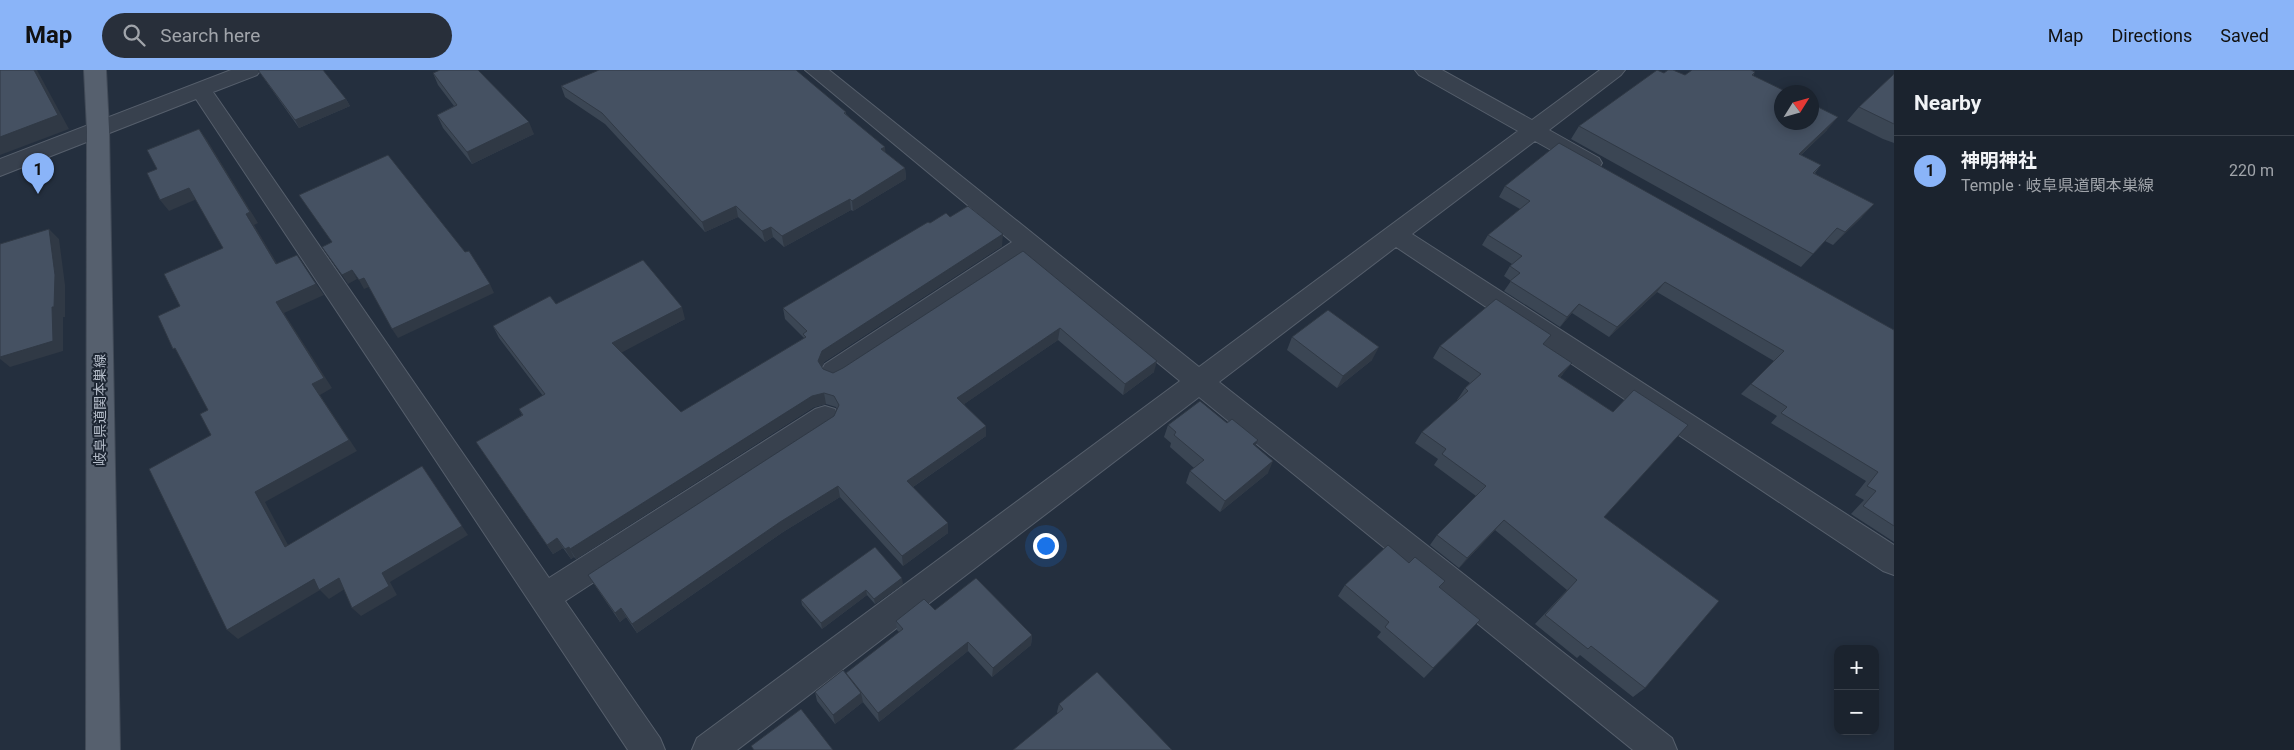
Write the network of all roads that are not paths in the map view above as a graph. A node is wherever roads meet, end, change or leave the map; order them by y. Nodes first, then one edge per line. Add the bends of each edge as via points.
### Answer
1 (95, 70) edge
2 (250, 70) edge
3 (816, 70) edge
4 (1426, 70) edge
5 (1614, 70) edge
6 (200, 90) junction
7 (98, 129) junction
8 (1534, 130) junction
9 (0, 168) edge
10 (1611, 174) edge
11 (1394, 234) junction
12 (1029, 243) junction
13 (834, 371) edge
14 (1198, 381) junction
15 (825, 417) dead end
16 (1894, 562) edge
17 (545, 597) junction
18 (103, 750) edge
19 (648, 750) edge
20 (709, 750) edge
21 (1660, 750) edge

1 - 7 main road, 岐阜県道関本巣線
2 - 6 street
3 - 12 street
4 - 8 street
5 - 8 street
6 - 7 street
6 - 17 street
7 - 9 street
7 - 18 main road, 岐阜県道関本巣線
8 - 10 street
8 - 11 street
11 - 14 street
11 - 16 street
12 - 13 street
12 - 14 street
14 - 20 street
14 - 21 street
15 - 17 street
17 - 19 street

